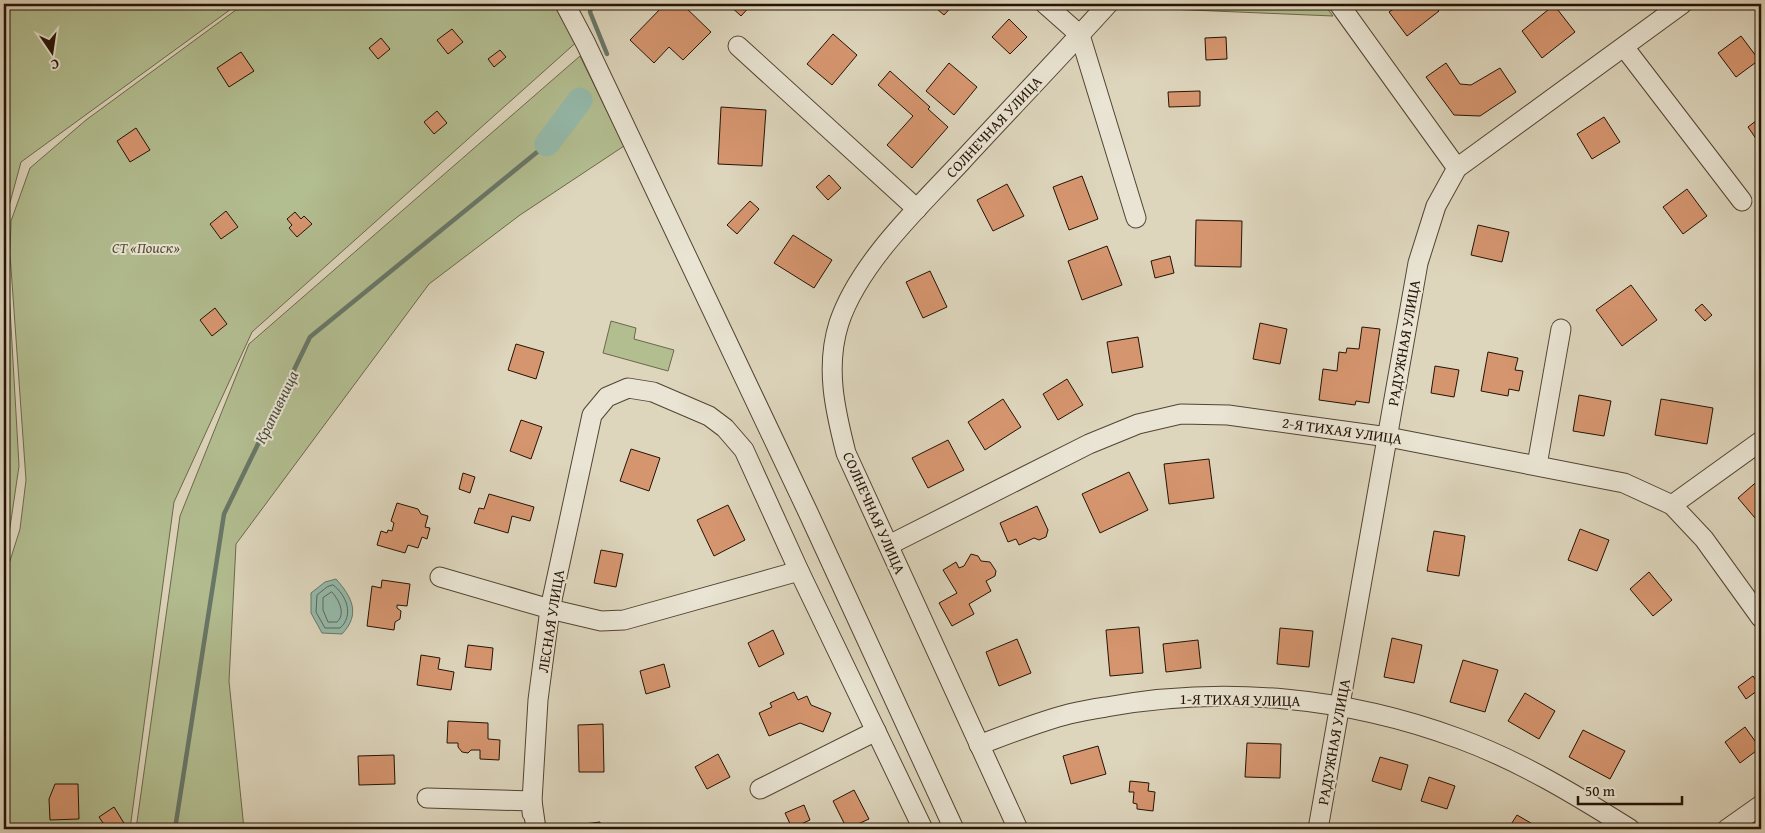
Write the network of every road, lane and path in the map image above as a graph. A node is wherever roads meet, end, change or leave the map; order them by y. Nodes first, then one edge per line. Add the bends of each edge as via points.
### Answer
1 (566, 4) edge
2 (1045, 4) edge
3 (1108, 4) edge
4 (1339, 4) edge
5 (1682, 4) edge
6 (1080, 35) junction
7 (738, 46) dead end
8 (1624, 47) junction
9 (1457, 168) junction
10 (1742, 201) dead end
11 (917, 209) junction
12 (1136, 218) dead end
13 (1560, 329) dead end
14 (1388, 436) junction
15 (1761, 441) edge
16 (1537, 464) junction
17 (1672, 505) junction
18 (889, 545) junction
19 (799, 571) junction
20 (440, 577) dead end
21 (550, 608) junction
22 (1761, 618) edge
23 (1341, 705) junction
24 (876, 731) junction
25 (979, 744) junction
26 (760, 789) dead end
27 (427, 798) dead end
28 (532, 801) junction
29 (1761, 805) edge
30 (530, 829) edge
31 (536, 829) edge
32 (922, 829) edge
33 (954, 829) edge
34 (1018, 829) edge
35 (1318, 829) edge
36 (1630, 829) edge
37 (1728, 829) edge

1 - 33 street
2 - 6 street
3 - 6 street, СОЛНЕЧНАЯ УЛИЦА
4 - 9 street
5 - 8 street, РАДУЖНАЯ УЛИЦА
6 - 11 street, СОЛНЕЧНАЯ УЛИЦА
6 - 12 street
7 - 11 street
8 - 9 street, РАДУЖНАЯ УЛИЦА
8 - 10 street
9 - 14 street, РАДУЖНАЯ УЛИЦА via 1436,206 1418,263
11 - 18 street, СОЛНЕЧНАЯ УЛИЦА via 857,283 839,323 831,365 834,406 846,453
13 - 16 street
14 - 16 street, 2-Я ТИХАЯ УЛИЦА
14 - 18 street, 2-Я ТИХАЯ УЛИЦА via 1228,415 1181,414 1138,424 1089,444
14 - 23 street, РАДУЖНАЯ УЛИЦА
15 - 17 street
16 - 17 street, 2-Я ТИХАЯ УЛИЦА via 1624,483
17 - 22 street, 2-Я ТИХАЯ УЛИЦА via 1704,539
18 - 25 street, СОЛНЕЧНАЯ УЛИЦА
19 - 21 street via 624,620 601,621
19 - 21 street, ЛЕСНАЯ УЛИЦА via 744,450 725,428 709,416 653,392 628,388 607,397 592,415
19 - 24 street
20 - 21 street
21 - 28 street, ЛЕСНАЯ УЛИЦА via 538,700
23 - 25 street, 1-Я ТИХАЯ УЛИЦА via 1276,697 1198,696 1132,702 1070,714
23 - 35 street, РАДУЖНАЯ УЛИЦА
23 - 36 street, 1-Я ТИХАЯ УЛИЦА via 1460,739 1518,765
24 - 26 street
24 - 32 street
25 - 34 street, СОЛНЕЧНАЯ УЛИЦА
27 - 28 street
28 - 30 street
28 - 31 street, ЛЕСНАЯ УЛИЦА
29 - 37 street

